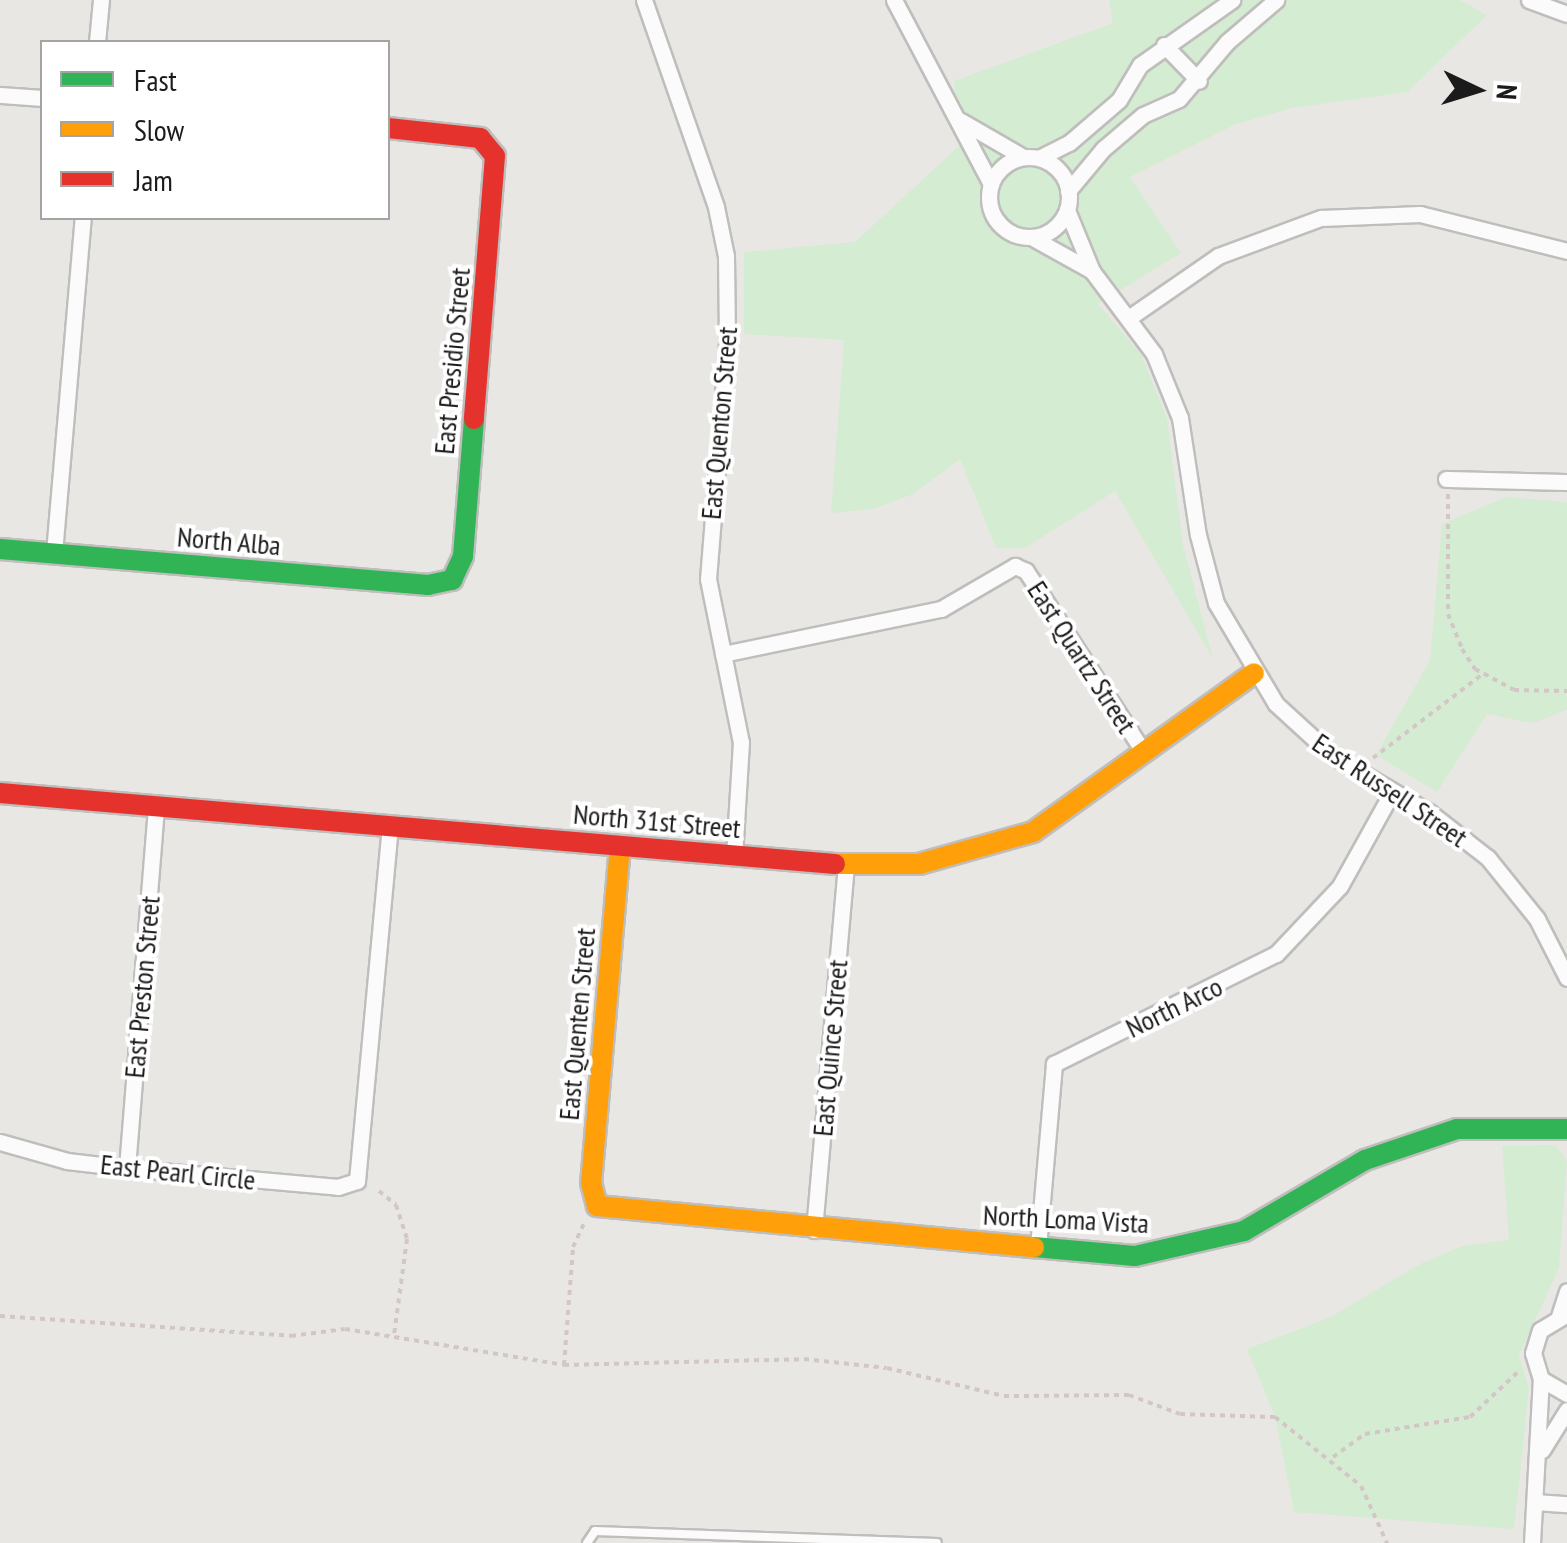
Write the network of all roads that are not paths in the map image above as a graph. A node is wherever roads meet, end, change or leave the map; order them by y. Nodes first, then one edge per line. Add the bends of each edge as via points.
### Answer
1 (101, 0) edge
2 (644, 0) edge
3 (894, 0) edge
4 (1232, 0) edge
5 (1276, 0) edge
6 (1530, 0) edge
7 (1567, 14) edge
8 (98, 40) edge
9 (1164, 45) junction
10 (1199, 81) junction
11 (0, 95) edge
12 (40, 98) edge
13 (962, 121) junction
14 (390, 128) edge
15 (1031, 157) junction
16 (991, 184) junction
17 (1068, 192) junction
18 (1066, 210) junction
19 (82, 220) edge
20 (1031, 237) junction
21 (1567, 250) edge
22 (1092, 271) junction
23 (1130, 317) junction
24 (1446, 479) road end
25 (1567, 482) edge
26 (0, 548) edge
27 (54, 553) junction
28 (452, 580) joint
29 (724, 654) junction
30 (1254, 673) junction
31 (1144, 753) junction
32 (1392, 792) junction
33 (0, 793) edge
34 (156, 806) junction
35 (390, 826) junction
36 (620, 846) junction
37 (734, 856) junction
38 (846, 865) junction
39 (1567, 978) edge
40 (1567, 1128) edge
41 (0, 1142) edge
42 (128, 1168) junction
43 (591, 1215) joint
44 (814, 1230) junction
45 (1038, 1247) junction
46 (1567, 1291) edge
47 (1563, 1315) edge
48 (1538, 1372) junction
49 (1567, 1394) edge
50 (1567, 1410) edge
51 (1540, 1453) junction
52 (1535, 1502) junction
53 (1567, 1504) edge
54 (587, 1543) edge
55 (938, 1543) edge
56 (1532, 1543) edge

1 - 8 street
2 - 29 street, East Quenton Street via 706,174 726,256 727,344 708,580
3 - 13 street via 934,85
4 - 9 street
5 - 10 street via 1227,42
6 - 7 street
9 - 10 street
9 - 15 street via 1140,65 1119,100 1069,143
10 - 17 street via 1102,148
11 - 12 street
13 - 15 street
13 - 16 street
14 - 28 street, East Presidio Street via 467,135 491,146 496,171 463,556
15 - 16 street via 1003,166
15 - 17 street via 1059,170
16 - 20 street via 997,221
17 - 18 street
18 - 20 street via 1053,229
18 - 22 street, East Russell Street
19 - 27 street
20 - 22 street, East Russell Street
21 - 23 street via 1420,214 1321,218 1218,256
22 - 23 street, East Russell Street
23 - 30 street, East Russell Street via 1170,387 1190,460 1205,570 1232,639
24 - 25 street
26 - 27 street, North Alba
27 - 28 street, North Alba via 428,586
29 - 31 street, East Quartz Street via 941,609 1015,566 1026,572
29 - 37 street, East Quenton Street via 741,742
30 - 31 street, North 31st Street
30 - 32 street, East Russell Street via 1307,736
31 - 38 street, North 31st Street via 1033,832 919,864
32 - 39 street, East Russell Street via 1488,858 1537,919
32 - 45 street, North Arco via 1340,886 1276,954 1054,1064
33 - 34 street, North 31st Street
34 - 35 street, North 31st Street
34 - 42 street, East Preston Street
35 - 36 street, North 31st Street
35 - 42 street, East Pearl Circle via 357,1181 338,1187
36 - 37 street, North 31st Street
36 - 43 street, East Quenten Street
37 - 38 street, North 31st Street
38 - 44 street, East Quince Street
40 - 45 street, North Loma Vista via 1457,1129 1410,1143 1365,1160 1244,1231 1182,1250 1135,1256
41 - 42 street, East Pearl Circle via 67,1161
43 - 44 street, North Loma Vista
44 - 45 street, North Loma Vista
46 - 47 street
47 - 48 street via 1540,1330
48 - 49 street
48 - 51 street
50 - 51 street
51 - 52 street
52 - 53 street
52 - 56 street
54 - 55 lane via 594,1531

